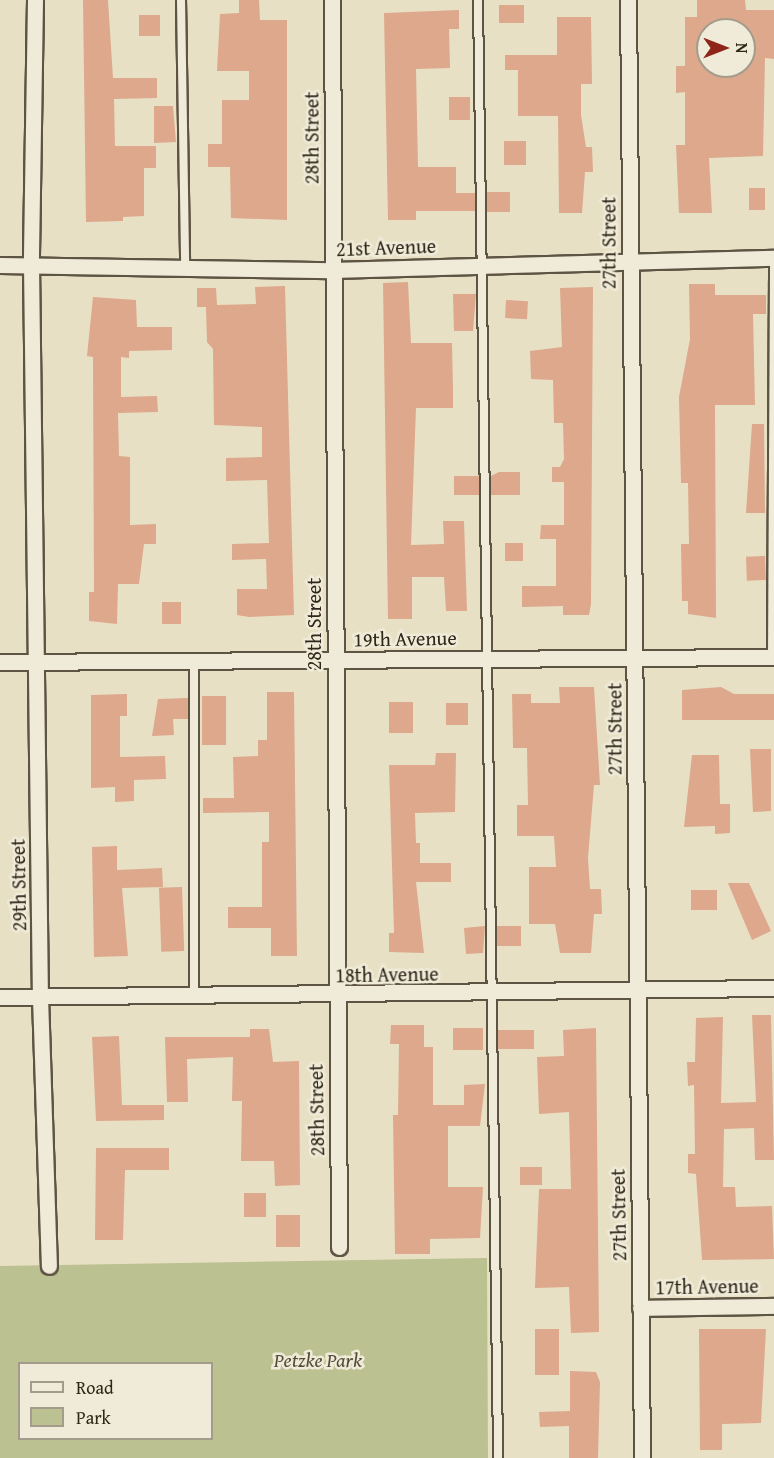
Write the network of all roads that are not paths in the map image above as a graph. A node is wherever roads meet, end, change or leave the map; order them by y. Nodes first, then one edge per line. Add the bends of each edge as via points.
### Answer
1 (35, 0) edge
2 (181, 0) edge
3 (332, 0) edge
4 (478, 0) edge
5 (628, 0) edge
6 (774, 258) edge
7 (628, 260) junction
8 (31, 264) junction
9 (0, 265) edge
10 (480, 265) junction
11 (185, 267) junction
12 (332, 270) junction
13 (635, 657) junction
14 (773, 657) edge
15 (485, 658) junction
16 (335, 659) junction
17 (194, 660) junction
18 (0, 662) edge
19 (36, 662) junction
20 (774, 988) edge
21 (635, 991) junction
22 (491, 993) junction
23 (194, 996) junction
24 (335, 996) junction
25 (0, 997) edge
26 (40, 997) junction
27 (339, 1247) dead end
28 (50, 1266) dead end
29 (774, 1306) edge
30 (640, 1308) junction
31 (498, 1458) edge
32 (642, 1458) edge

1 - 8 street, 29th Street
2 - 11 lane
3 - 12 street, 28th Street
4 - 10 lane
5 - 7 street, 27th Street
6 - 7 street, 21st Avenue
6 - 14 lane
7 - 10 street, 21st Avenue
7 - 13 street, 27th Street
8 - 9 street, 21st Avenue
8 - 11 street, 21st Avenue
8 - 19 street, 29th Street
10 - 12 street, 21st Avenue
10 - 15 lane
11 - 12 street, 21st Avenue
12 - 16 street, 28th Street
13 - 14 street, 19th Avenue
13 - 15 street, 19th Avenue
13 - 21 street, 27th Street
15 - 16 street, 19th Avenue
15 - 22 lane
16 - 17 street, 19th Avenue
16 - 24 street, 28th Street
17 - 19 street, 19th Avenue
17 - 23 lane
18 - 19 street, 19th Avenue
19 - 26 street, 29th Street
20 - 21 street, 18th Avenue
21 - 22 street, 18th Avenue
21 - 30 street, 27th Street
22 - 24 street, 18th Avenue
22 - 31 lane
23 - 24 street, 18th Avenue
23 - 26 street, 18th Avenue
24 - 27 street, 28th Street
25 - 26 street, 18th Avenue
26 - 28 street, 29th Street
29 - 30 street, 17th Avenue
30 - 32 street, 27th Street

